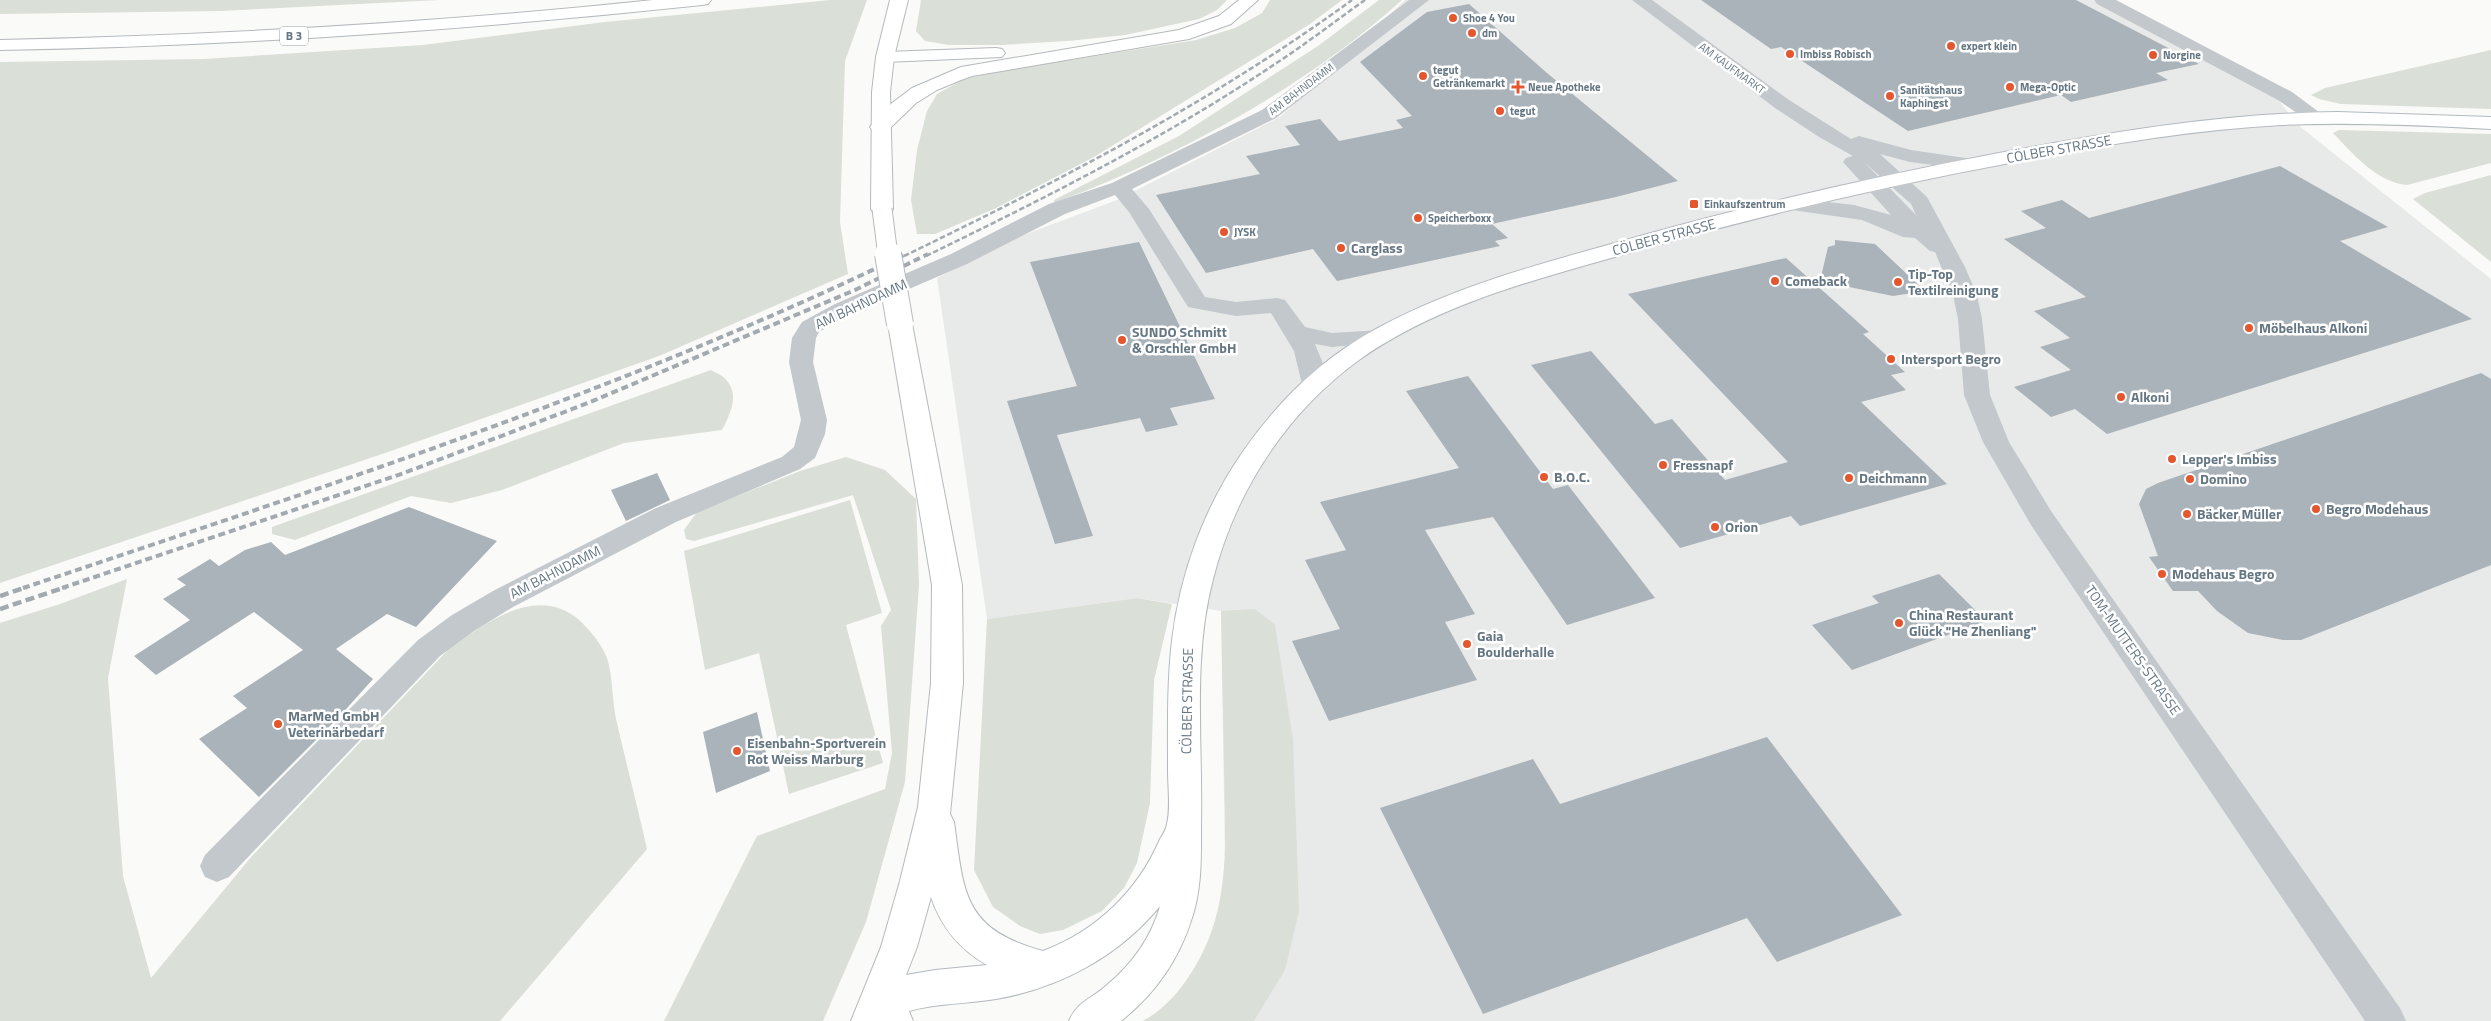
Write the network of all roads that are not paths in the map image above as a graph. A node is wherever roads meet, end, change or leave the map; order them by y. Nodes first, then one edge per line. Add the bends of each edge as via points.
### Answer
1 (542, 0) edge
2 (574, 0) edge
3 (702, 0) edge
4 (900, 0) edge
5 (1236, 0) edge
6 (1249, 0) edge
7 (1420, 0) edge
8 (1641, 0) edge
9 (2103, 0) edge
10 (499, 6) junction
11 (0, 29) edge
12 (0, 44) edge
13 (884, 62) junction
14 (968, 71) junction
15 (2317, 118) junction
16 (2491, 123) edge
17 (880, 127) junction
18 (1826, 133) junction
19 (1972, 164) junction
20 (1896, 179) junction
21 (1873, 184) junction
22 (1119, 187) junction
23 (1793, 204) junction
24 (1945, 251) junction
25 (1298, 333) junction
26 (1380, 337) junction
27 (1314, 384) junction
28 (1185, 805) junction
29 (935, 807) junction
30 (217, 866) dead end
31 (1044, 969) junction
32 (880, 1013) edge
33 (1088, 1021) edge
34 (2387, 1021) edge

1 - 10 main road
2 - 10 main road, B 3
3 - 12 main road, B 3 via 496,22 278,37
4 - 13 main road
5 - 13 main road via 1209,20 1146,38
6 - 14 main road via 1225,20 1183,35
7 - 22 street, AM BAHNDAMM via 1269,114
8 - 18 street, AM KAUFMARKT
9 - 15 street via 2285,96
10 - 11 main road, B 3 via 234,23
13 - 14 main road via 925,73
13 - 17 main road
14 - 17 main road via 940,80 911,96
15 - 16 main road, CÖLBER STRASSE
15 - 19 main road, CÖLBER STRASSE via 2183,129
17 - 29 main road, bridge via 886,245 947,585 947,682
18 - 19 street, AM KAUFMARKT via 1897,153
18 - 20 street, AM KAUFMARKT via 1874,159
18 - 21 street, AM KAUFMARKT
19 - 20 main road, CÖLBER STRASSE
20 - 21 main road, CÖLBER STRASSE
20 - 24 street, TOM-MUTTERS-STRASSE via 1925,208
21 - 23 main road, CÖLBER STRASSE
21 - 24 street, TOM-MUTTERS-STRASSE
22 - 25 street via 1138,209 1196,302 1236,309 1278,305
22 - 30 street, AM BAHNDAMM via 1057,209 959,259 843,309 810,327 801,350 814,420 806,452 791,463 666,515 463,623 428,648
23 - 24 street via 1850,209 1878,216
23 - 26 main road, CÖLBER STRASSE via 1685,230 1556,267 1452,303 1399,325
24 - 34 street, TOM-MUTTERS-STRASSE via 1965,295 1977,395 1996,442 2042,518
25 - 26 street via 1332,340
25 - 27 street via 1312,363
26 - 27 main road, CÖLBER STRASSE via 1347,357
27 - 28 main road, CÖLBER STRASSE via 1274,430 1241,478 1222,513 1205,558 1192,612 1185,664
28 - 31 main road, CÖLBER STRASSE via 1173,853 1145,900 1101,940
28 - 33 main road, CÖLBER STRASSE via 1182,878 1179,904 1171,929 1142,977 1120,999
29 - 31 main road via 947,886 954,908 978,938 998,952
29 - 32 main road via 918,881
31 - 32 main road, CÖLBER STRASSE via 1009,979 911,992

